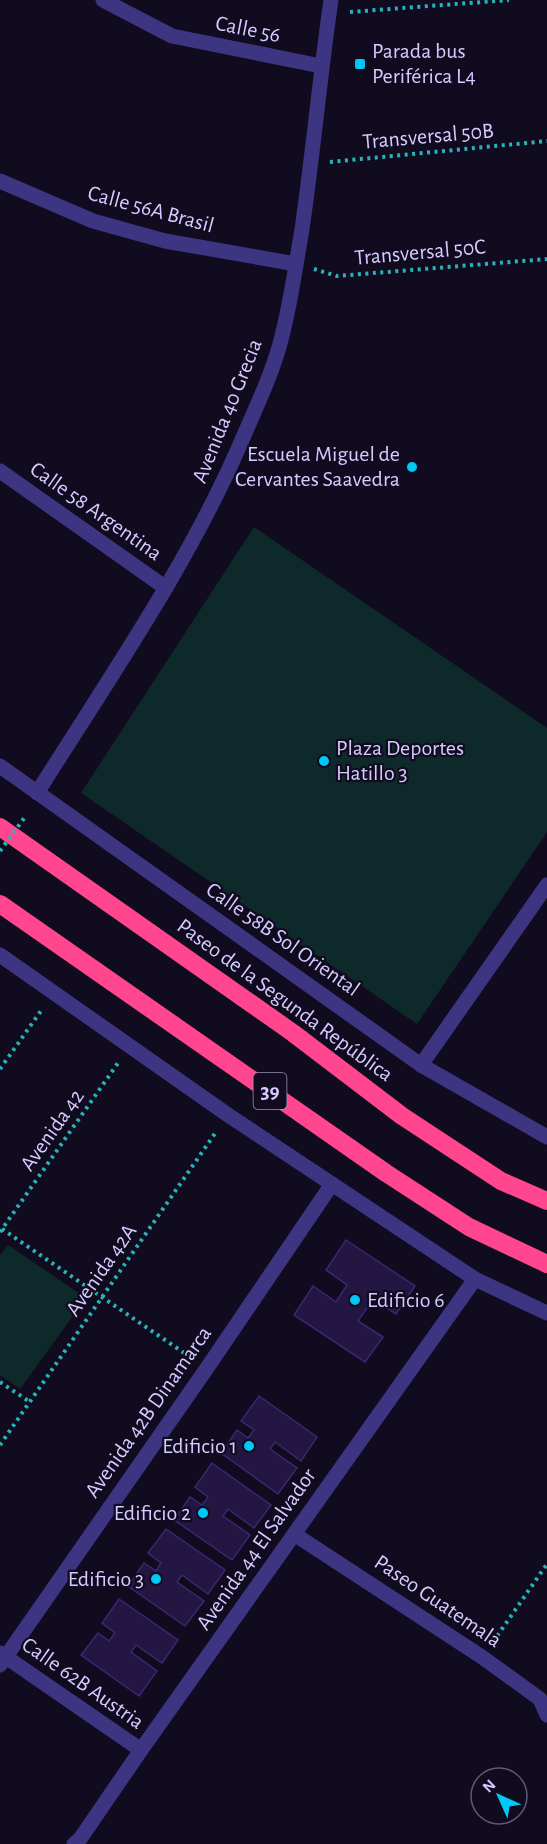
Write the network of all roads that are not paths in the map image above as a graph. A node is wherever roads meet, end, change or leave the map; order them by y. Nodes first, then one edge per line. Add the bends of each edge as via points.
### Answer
1 (103, 0) edge
2 (330, 7) edge
3 (321, 66) junction
4 (0, 181) edge
5 (296, 264) junction
6 (0, 471) edge
7 (166, 588) junction
8 (0, 766) edge
9 (37, 792) junction
10 (0, 827) edge
11 (547, 885) edge
12 (0, 904) edge
13 (0, 955) edge
14 (421, 1065) junction
15 (547, 1137) edge
16 (332, 1184) junction
17 (547, 1202) edge
18 (547, 1264) edge
19 (475, 1279) junction
20 (547, 1313) edge
21 (294, 1533) junction
22 (2, 1659) edge
23 (547, 1715) edge
24 (141, 1750) junction
25 (74, 1844) edge

1 - 3 street, Calle 56 via 172,36
2 - 3 street, Avenida 40 Grecia
3 - 5 street, Avenida 40 Grecia
4 - 5 street, Calle 56A Brasil via 93,221 165,241
5 - 7 street, Avenida 40 Grecia via 282,336 260,399 227,476
6 - 7 street, Calle 58 Argentina
7 - 9 street, Avenida 40 Grecia
8 - 9 street, Calle 58B Sol Oriental
9 - 14 street, Calle 58B Sol Oriental
10 - 17 highway, Paseo de la Segunda República via 292,1033 402,1116 501,1181
11 - 14 street
12 - 18 highway, 39 via 386,1173 469,1227
13 - 16 street
14 - 15 street, Calle 58B Sol Oriental
16 - 19 street
16 - 22 street, Avenida 42B Dinamarca
19 - 20 street
19 - 21 street, Avenida 44 El Salvador
21 - 23 street, Paseo Guatemala via 482,1657 540,1699
21 - 24 street, Avenida 44 El Salvador
22 - 24 street, Calle 62B Austria
24 - 25 street, Avenida 44 El Salvador

